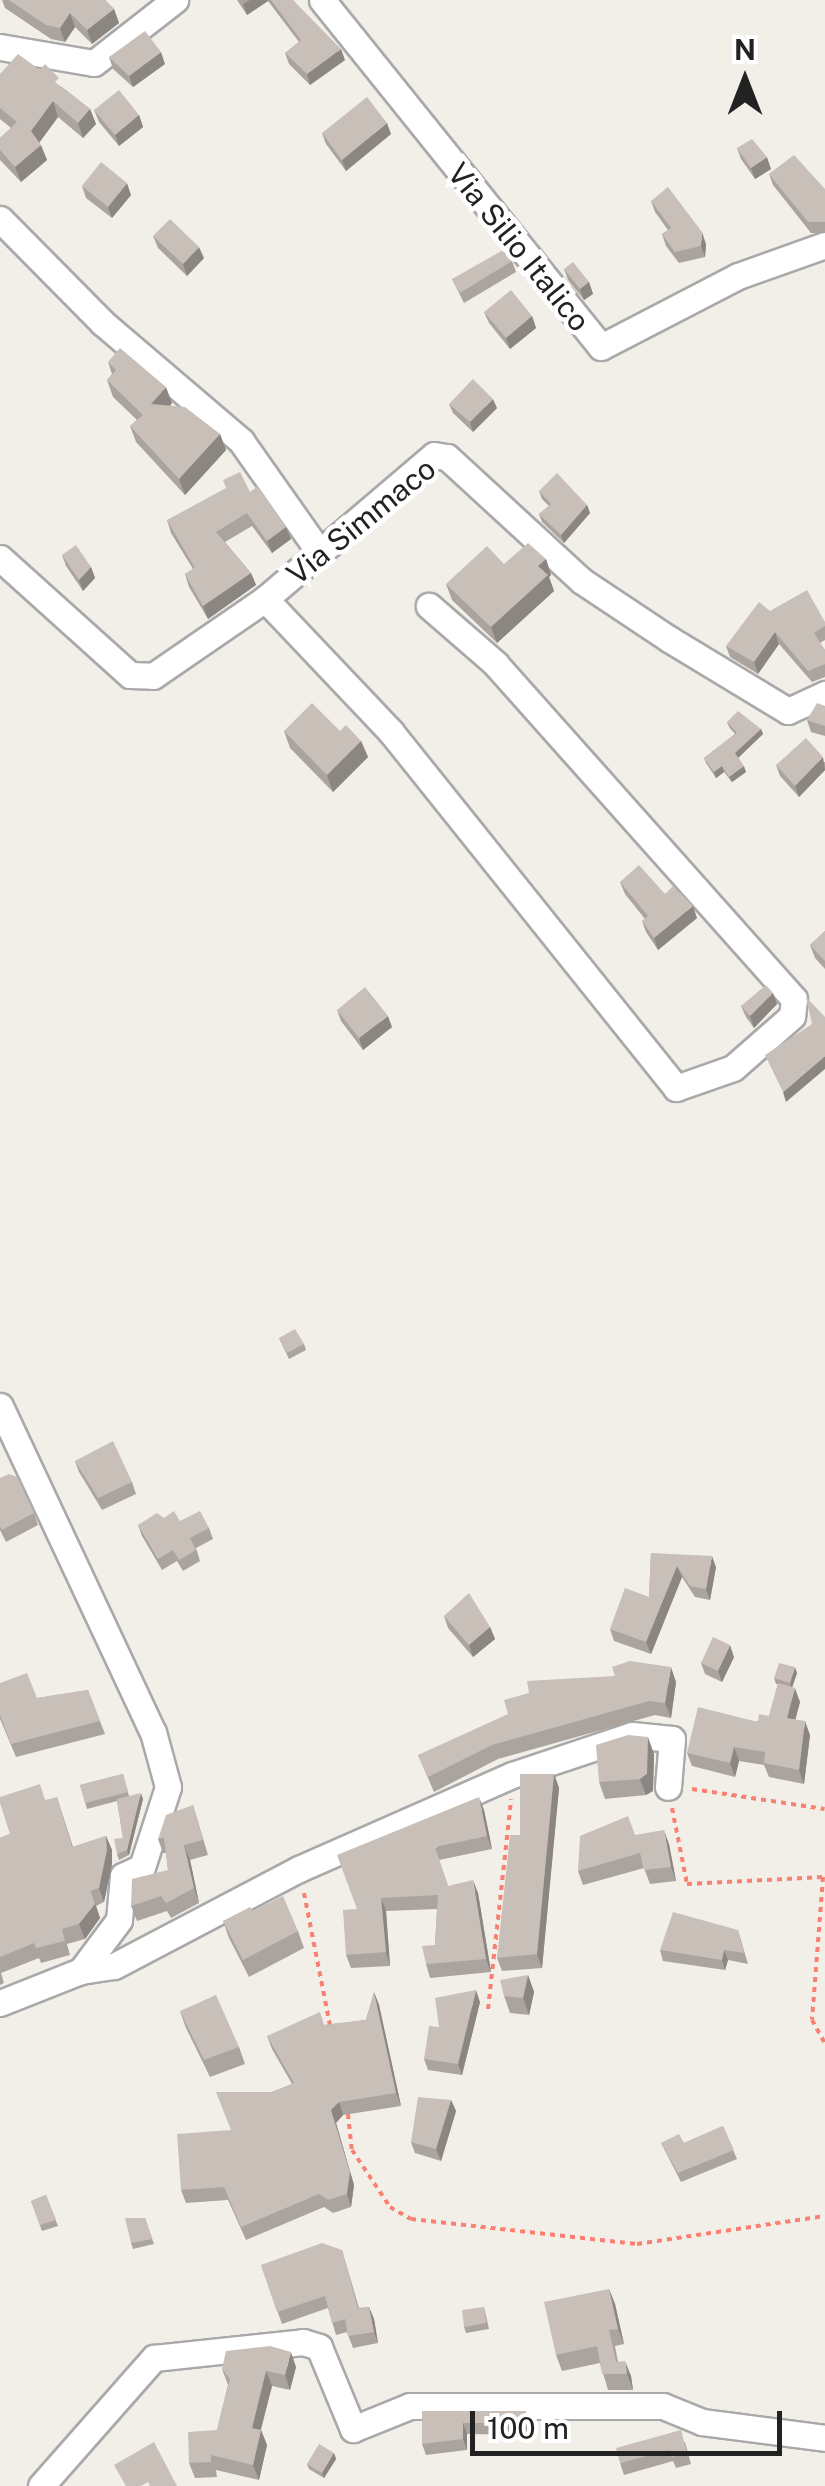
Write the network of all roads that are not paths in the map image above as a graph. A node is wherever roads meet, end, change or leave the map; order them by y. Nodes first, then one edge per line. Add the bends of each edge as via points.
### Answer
1 (175, 0) edge
2 (322, 0) edge
3 (0, 47) edge
4 (0, 220) edge
5 (825, 245) edge
6 (320, 553) junction
7 (0, 558) edge
8 (266, 598) junction
9 (429, 606) dead end
10 (825, 694) edge
11 (0, 1406) edge
12 (668, 1788) road end
13 (80, 1971) junction
14 (0, 2003) edge
15 (825, 2438) edge
16 (42, 2486) edge

1 - 3 street via 94,63
2 - 5 street, Via Silio Italico via 601,347 738,276
4 - 6 street via 103,323 241,441
6 - 8 street, Via Simmaco
6 - 10 street, Via Simmaco via 434,455 447,457 582,580 669,640 788,711
7 - 8 street, Via Simmaco via 130,675 152,676
8 - 9 street via 391,732 676,1088 733,1068 792,1016 794,999 496,664
11 - 13 street via 153,1732 168,1787 142,1867 123,1876 120,1920
12 - 13 street via 672,1739 645,1736 512,1775 298,1869 114,1966
13 - 14 street
15 - 16 street via 702,2422 663,2406 410,2406 353,2428 318,2347 303,2342 154,2358

